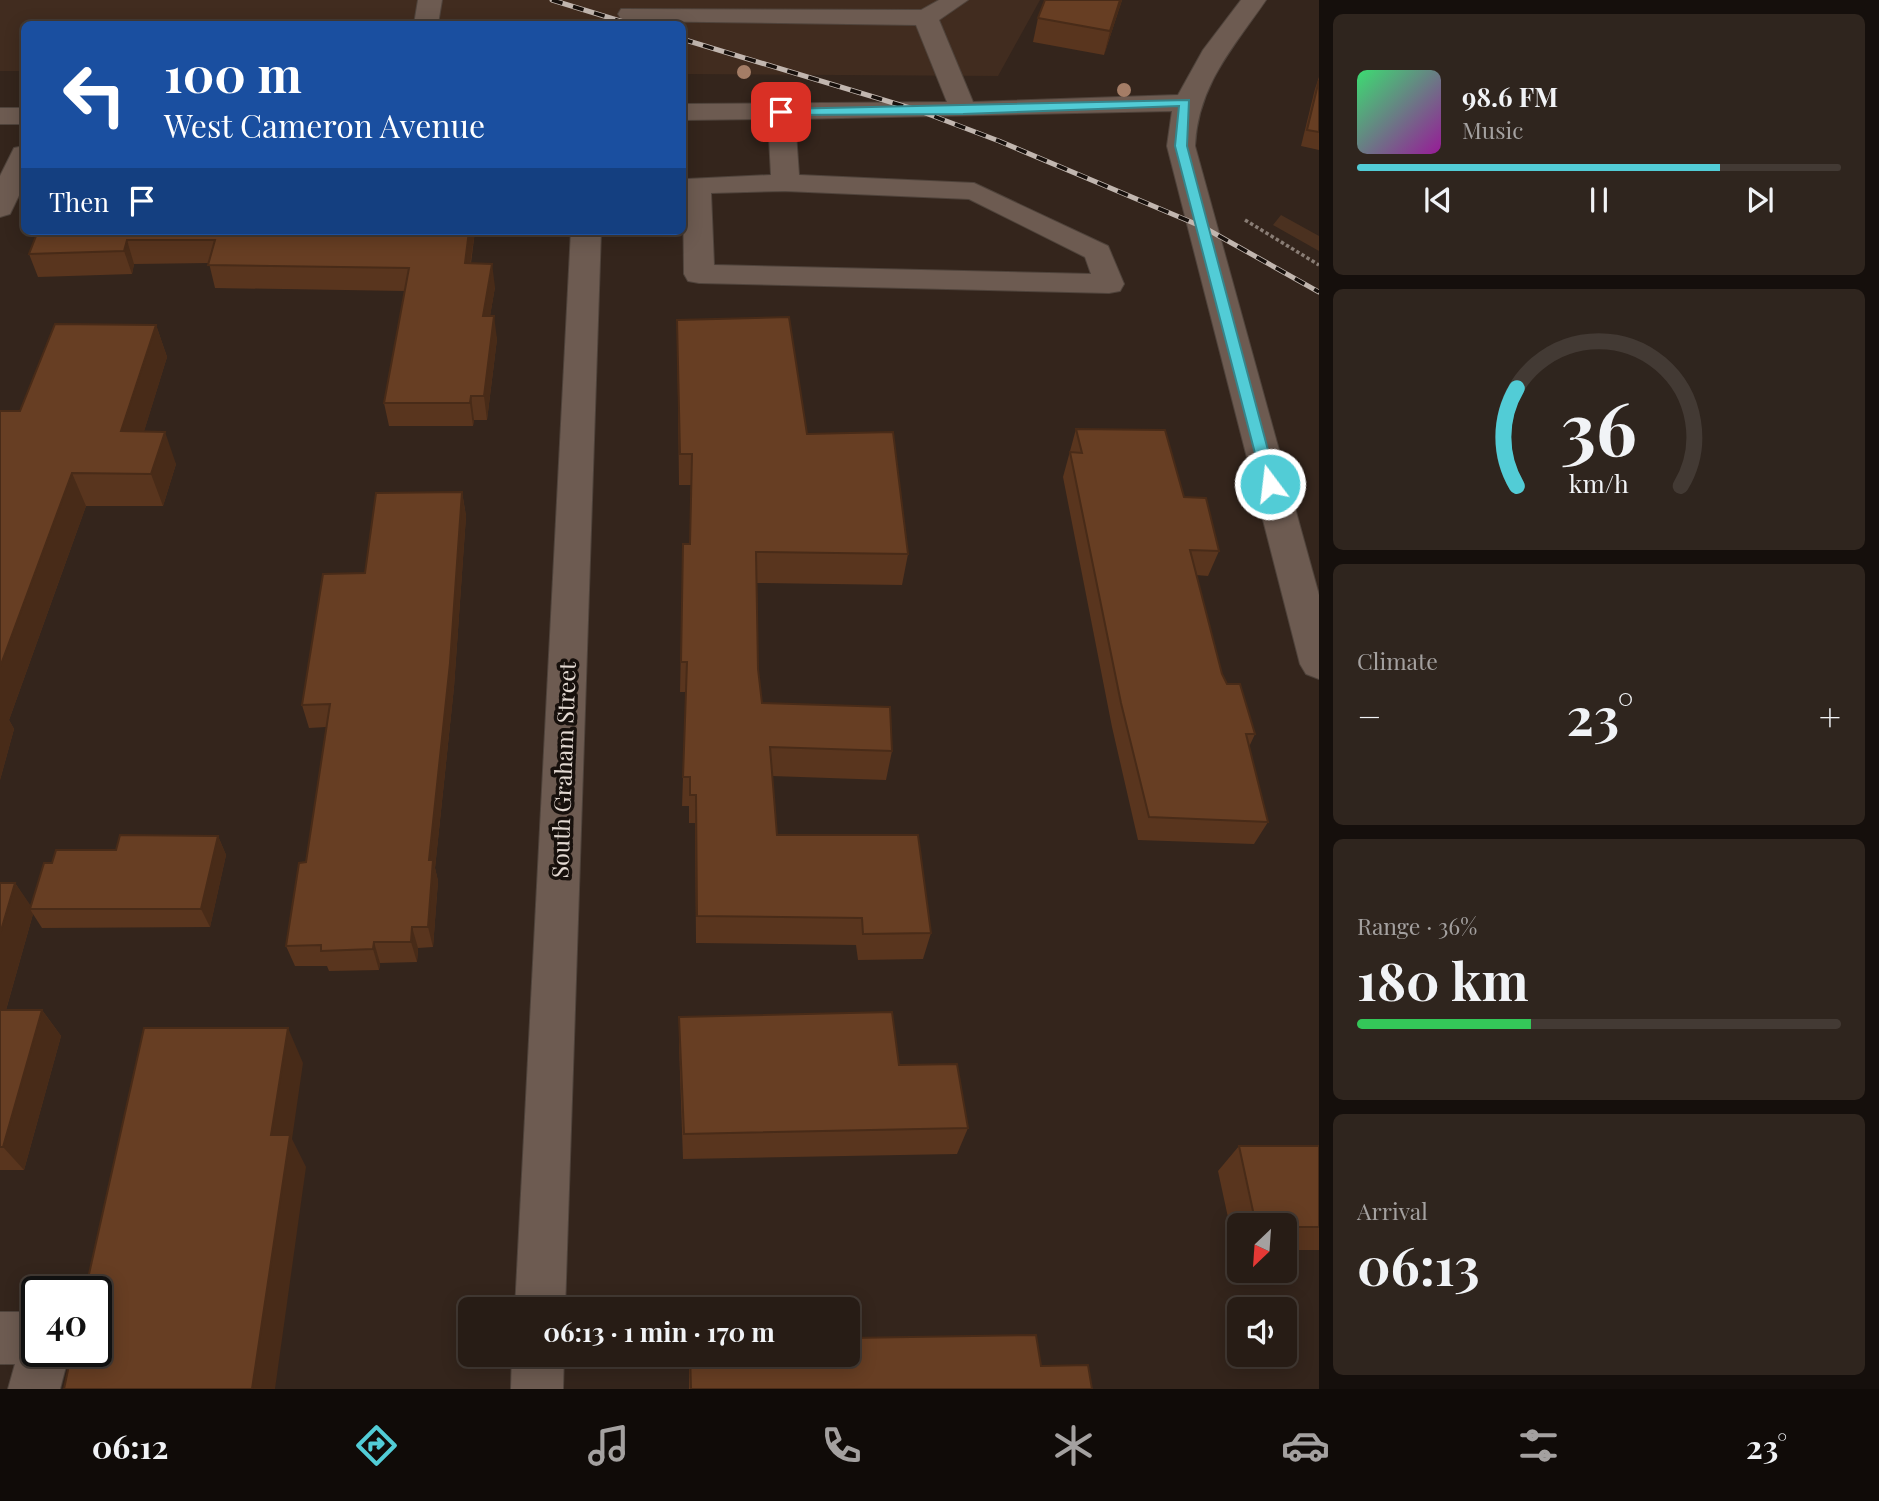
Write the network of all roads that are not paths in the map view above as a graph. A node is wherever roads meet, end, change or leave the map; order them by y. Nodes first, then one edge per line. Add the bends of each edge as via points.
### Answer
1 (430, 0) edge
2 (956, 0) edge
3 (1254, 0) edge
4 (629, 13) edge
5 (926, 18) junction
6 (426, 21) edge
7 (1185, 103) junction
8 (963, 110) junction
9 (686, 112) edge
10 (781, 112) junction
11 (0, 116) edge
12 (21, 116) edge
13 (21, 161) edge
14 (785, 183) junction
15 (0, 208) edge
16 (586, 235) edge
17 (1319, 664) edge
18 (541, 1297) edge
19 (0, 1338) edge
20 (21, 1338) edge
21 (40, 1367) edge
22 (538, 1367) edge
23 (34, 1389) edge
24 (537, 1389) edge

1 - 6 street
2 - 5 street
3 - 7 street via 1212,56
4 - 5 street
5 - 8 street
7 - 8 street
7 - 17 street via 1181,146
8 - 10 street
9 - 10 street
10 - 14 street
11 - 12 street
13 - 15 street
14 - 14 street via 697,185 699,274 1109,284 1098,251 974,191
16 - 18 street, South Graham Street
19 - 20 street
21 - 23 street
22 - 24 street

